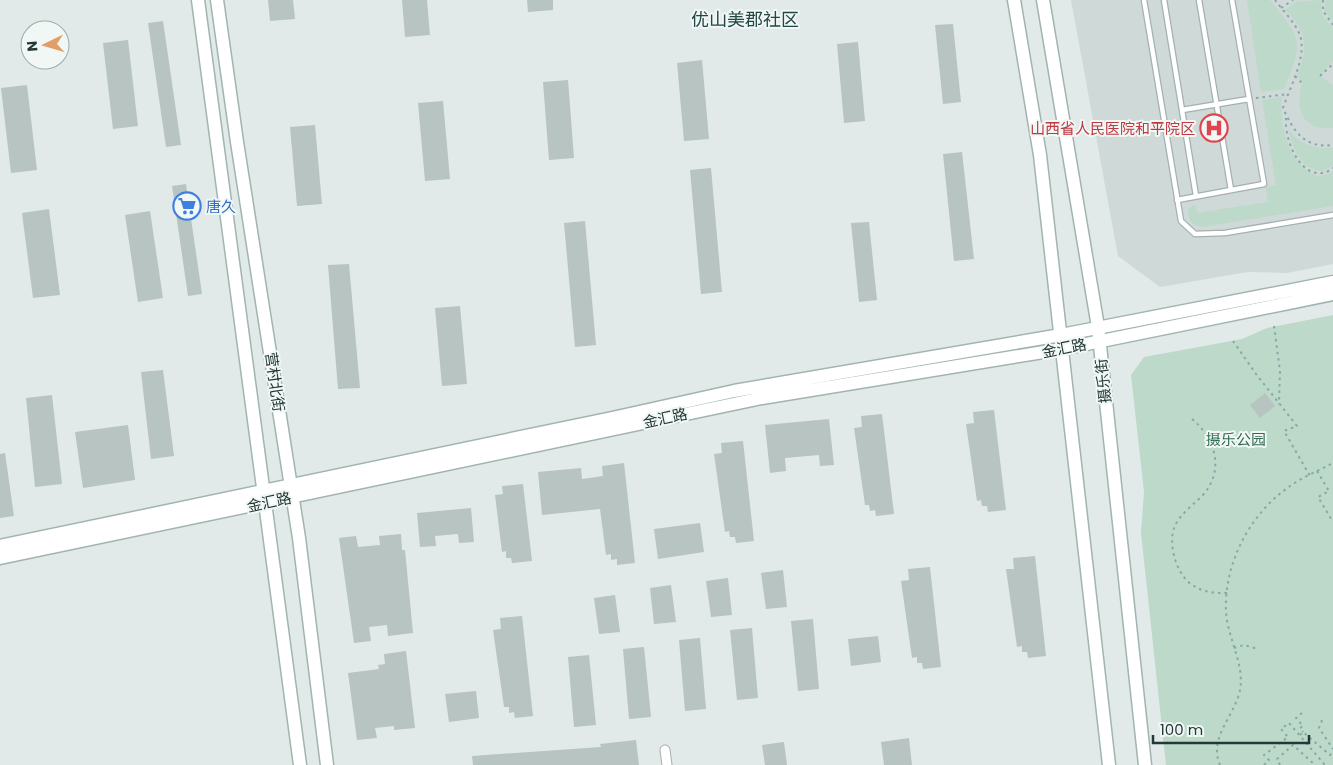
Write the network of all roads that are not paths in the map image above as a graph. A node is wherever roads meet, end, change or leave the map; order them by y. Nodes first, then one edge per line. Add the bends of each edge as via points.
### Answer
1 (198, 0) edge
2 (217, 0) edge
3 (1014, 0) edge
4 (1042, 0) edge
5 (1144, 0) edge
6 (1164, 0) edge
7 (1199, 0) edge
8 (1232, 0) edge
9 (1249, 99) junction
10 (1216, 104) junction
11 (1182, 110) junction
12 (1230, 190) junction
13 (1196, 196) junction
14 (1177, 200) junction
15 (1333, 215) edge
16 (1333, 282) edge
17 (1333, 294) edge
18 (1098, 328) junction
19 (1061, 335) junction
20 (1099, 341) junction
21 (1062, 349) junction
22 (292, 492) junction
23 (265, 497) junction
24 (0, 546) edge
25 (0, 558) edge
26 (665, 750) dead end
27 (300, 765) edge
28 (326, 765) edge
29 (667, 765) edge
30 (1109, 765) edge
31 (1145, 765) edge

1 - 23 street, 营村北街
2 - 22 street, 营村北街
3 - 19 street via 1040,156
4 - 18 street, 摄乐街
5 - 14 lane
6 - 11 lane
7 - 10 lane
8 - 9 lane
9 - 10 lane
9 - 12 lane via 1264,184
10 - 11 lane
10 - 12 lane
11 - 13 lane
12 - 13 lane
13 - 14 lane
14 - 15 lane via 1181,221 1195,234 1225,233
16 - 18 street, 金汇路
17 - 20 street, 金汇路
18 - 19 street, 金汇路
18 - 20 street, 摄乐街
19 - 21 street
19 - 22 street, 金汇路 via 734,390
20 - 21 street, 金汇路
20 - 31 street, 摄乐街
21 - 22 street, 金汇路 via 762,398
21 - 30 street
22 - 23 street, 金汇路
22 - 28 street, 营村北街
23 - 24 street, 金汇路
23 - 25 street, 金汇路
23 - 27 street, 营村北街
26 - 29 street

